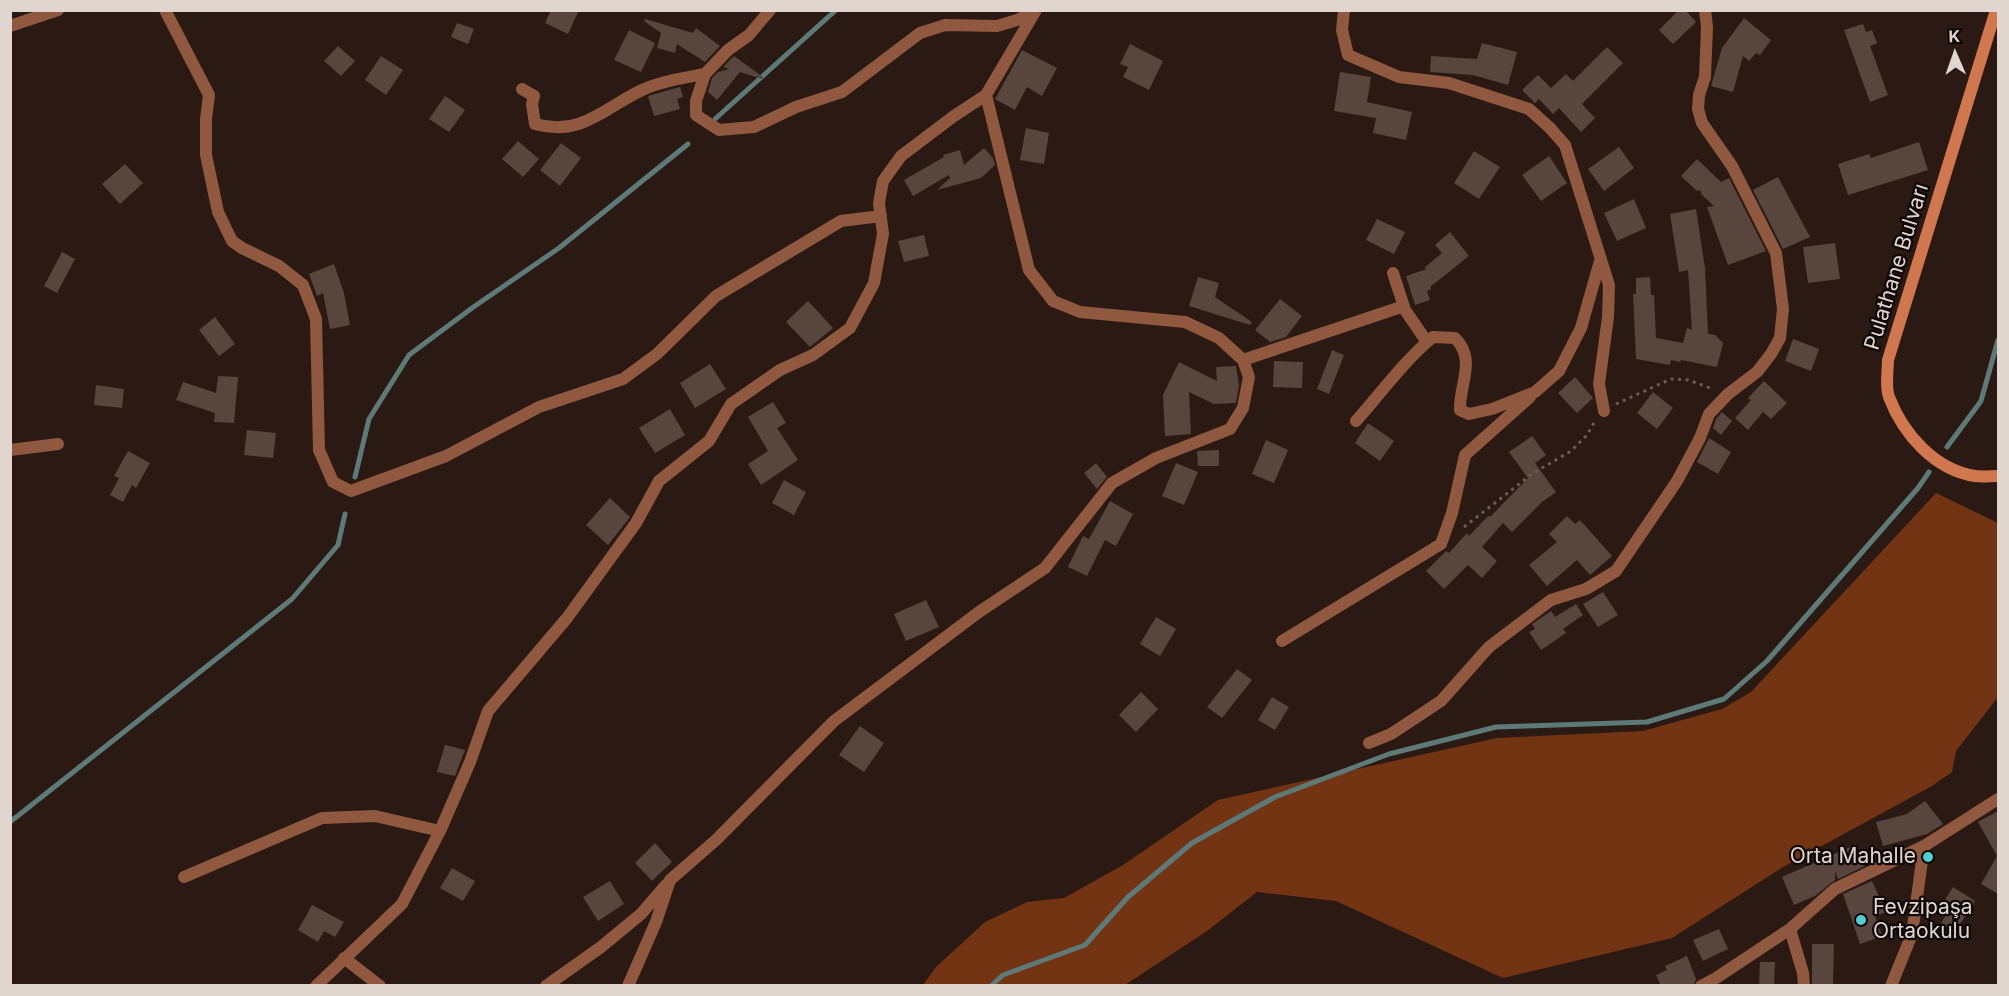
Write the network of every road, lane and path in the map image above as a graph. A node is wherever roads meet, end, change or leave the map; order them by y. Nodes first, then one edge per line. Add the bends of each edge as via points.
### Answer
1 (58, 10) edge
2 (165, 10) edge
3 (770, 10) edge
4 (1036, 10) edge
5 (1344, 10) edge
6 (1705, 10) edge
7 (1996, 10) edge
8 (10, 26) edge
9 (705, 74) junction
10 (522, 89) dead end
11 (986, 95) junction
12 (881, 216) junction
13 (1600, 260) junction
14 (1393, 273) dead end
15 (1404, 306) junction
16 (1427, 342) junction
17 (1243, 360) junction
18 (1535, 393) junction
19 (1728, 394) junction
20 (1604, 411) junction
21 (1356, 421) dead end
22 (58, 444) dead end
23 (10, 450) edge
24 (1998, 476) edge
25 (1441, 544) junction
26 (1282, 641) dead end
27 (1369, 744) dead end
28 (1998, 799) edge
29 (440, 831) junction
30 (1924, 846) junction
31 (184, 877) dead end
32 (670, 880) junction
33 (1790, 929) junction
34 (344, 958) junction
35 (316, 986) edge
36 (380, 986) edge
37 (546, 986) edge
38 (628, 986) edge
39 (1701, 986) edge
40 (1804, 986) edge
41 (1891, 986) edge

1 - 8 street
2 - 12 street via 209,95 206,155 218,212 232,241 279,266 303,285 316,319 320,450 333,482 351,491 446,456 539,407 623,379 657,354 716,296 841,220
3 - 9 street via 749,35
4 - 9 street via 997,26 945,25 920,33 842,92 796,107 754,127 719,130 696,115 696,101
4 - 11 street
5 - 13 street via 1342,30 1348,55 1399,77 1449,82 1511,102 1529,109 1550,128 1565,146
6 - 19 street via 1705,77 1698,110 1702,123 1732,166 1776,253 1783,309 1780,338 1771,354 1757,372
7 - 24 street, Pulathane Bulvarı via 1888,360 1888,396 1924,451 1974,476
9 - 10 street via 661,83 579,124 551,129 535,124 534,96
11 - 12 street via 901,156 883,181
11 - 17 street via 1029,270 1053,301 1080,312 1185,322 1219,338
12 - 29 street via 883,234 874,283 850,328 731,404 709,441 659,481 636,524 567,618 488,711
13 - 18 street via 1581,328 1559,371
13 - 20 street via 1609,285 1599,384
14 - 15 street
15 - 16 street
15 - 17 street
16 - 18 street via 1433,337 1455,338 1464,347 1466,372 1460,410 1468,414
16 - 21 street
17 - 32 street via 1249,377 1243,408 1230,429 1156,458 1112,483 1045,568 979,612 834,721 716,840
18 - 25 street via 1465,455
19 - 20 path via 1689,380 1671,379
19 - 27 street via 1709,414 1677,481 1616,571 1586,589 1551,600 1489,647 1441,701
20 - 25 path via 1571,451 1532,474
22 - 23 street
25 - 26 street
28 - 30 street
29 - 31 street via 375,816 322,818
29 - 34 street via 402,904
30 - 33 street via 1835,889
30 - 41 street via 1912,934
32 - 37 street via 641,914
32 - 38 street
33 - 39 street
33 - 40 street
34 - 35 street
34 - 36 street

